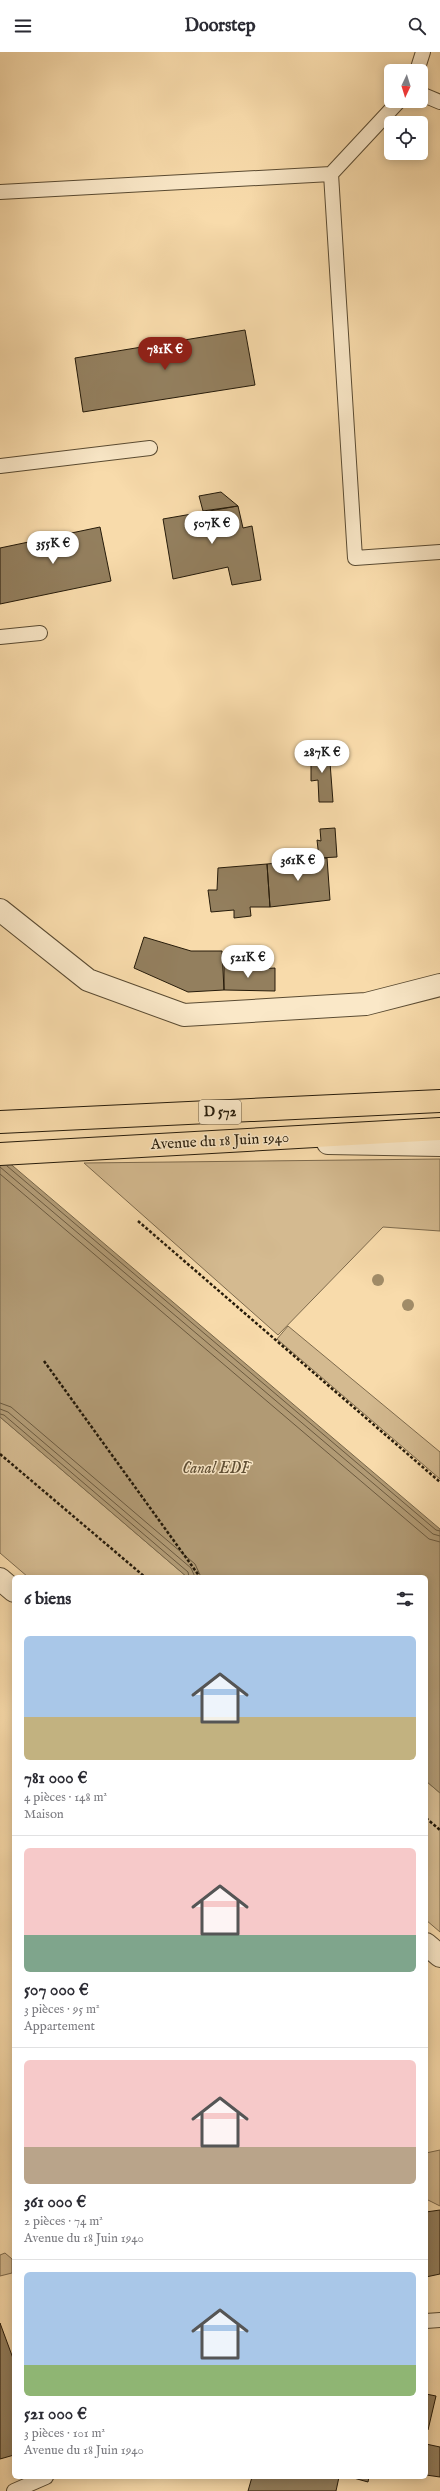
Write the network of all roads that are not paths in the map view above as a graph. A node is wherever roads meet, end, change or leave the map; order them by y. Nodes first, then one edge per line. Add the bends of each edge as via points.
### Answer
1 (423, 52) edge
2 (419, 64) edge
3 (428, 97) edge
4 (440, 102) edge
5 (392, 108) edge
6 (331, 174) junction
7 (0, 192) edge
8 (150, 448) dead end
9 (0, 466) edge
10 (440, 552) edge
11 (40, 633) dead end
12 (0, 638) edge
13 (0, 910) edge
14 (440, 985) edge
15 (440, 1101) edge
16 (0, 1122) edge
17 (440, 1129) edge
18 (239, 1140) junction
19 (440, 1145) edge
20 (0, 1154) edge
21 (0, 1579) edge
22 (12, 1589) edge
23 (428, 1946) edge
24 (440, 1956) edge
25 (440, 2320) edge
26 (428, 2321) edge
27 (41, 2479) edge
28 (14, 2491) edge

1 - 2 lane
3 - 4 lane
5 - 6 lane
6 - 7 lane
6 - 10 lane via 355,558
8 - 9 lane
11 - 12 lane
13 - 14 street via 88,980 184,1015 366,1004
15 - 16 main road, Avenue du 18 Juin 1940 / D 572
17 - 18 main road, Avenue du 18 Juin 1940 / D 572
18 - 19 street via 385,1146
18 - 20 main road, Avenue du 18 Juin 1940 / D 572
21 - 22 street
23 - 24 street
25 - 26 lane
27 - 28 lane

